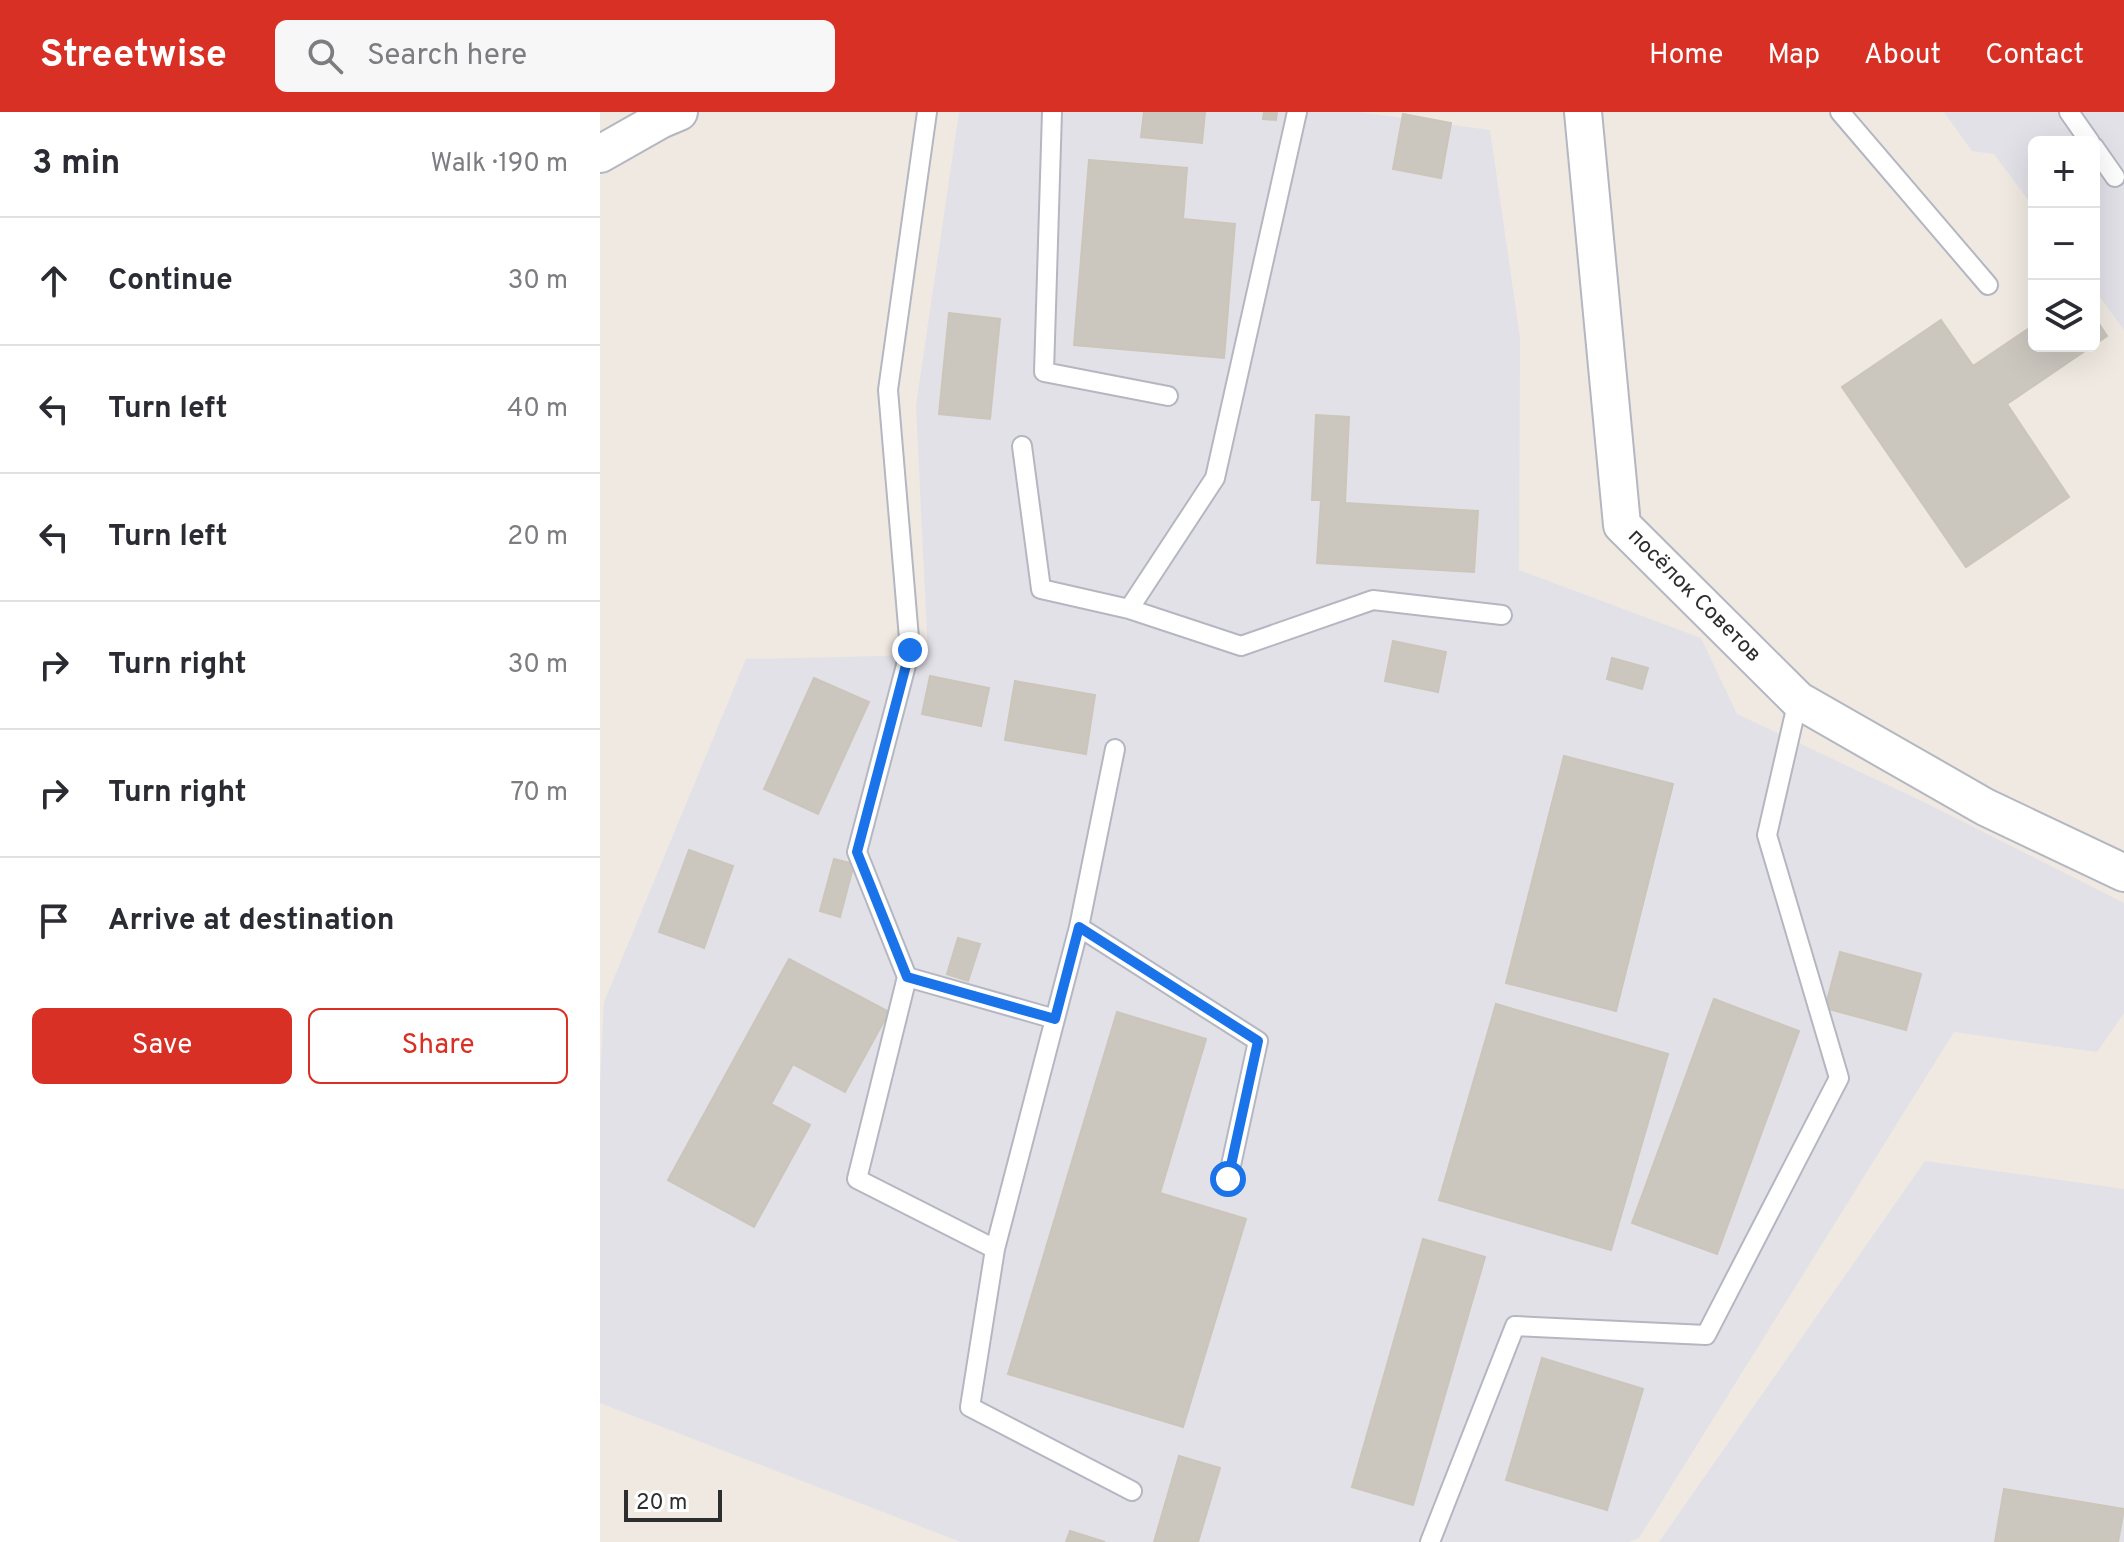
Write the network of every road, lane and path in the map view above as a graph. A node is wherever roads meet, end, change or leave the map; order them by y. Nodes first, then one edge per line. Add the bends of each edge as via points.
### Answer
1 (679, 112) edge
2 (927, 112) edge
3 (1052, 112) edge
4 (1297, 112) edge
5 (1583, 112) edge
6 (1840, 112) edge
7 (2069, 112) edge
8 (2086, 136) edge
9 (600, 154) edge
10 (2100, 156) edge
11 (2115, 177) dead end
12 (1988, 285) dead end
13 (1168, 396) dead end
14 (1022, 446) dead end
15 (1129, 609) junction
16 (1502, 615) dead end
17 (1798, 700) junction
18 (1115, 749) dead end
19 (2124, 873) edge
20 (1079, 927) junction
21 (907, 977) junction
22 (1055, 1019) junction
23 (1228, 1179) dead end
24 (995, 1249) junction
25 (1132, 1491) dead end
26 (1430, 1542) edge

1 - 9 street
2 - 21 lane via 888,390 910,650 857,852
3 - 13 lane via 1044,372
4 - 15 lane via 1215,478
5 - 17 street, посёлок Советов via 1622,525
6 - 12 lane
7 - 8 lane
10 - 11 lane
14 - 15 lane via 1041,589
15 - 16 lane via 1241,646 1373,600
17 - 19 street, посёлок Советов via 1985,807
17 - 26 lane via 1767,835 1839,1078 1706,1335 1515,1326
18 - 20 lane
20 - 22 lane
20 - 23 lane via 1258,1041
21 - 22 lane
21 - 24 lane via 857,1179
22 - 24 lane
24 - 25 lane via 970,1407

